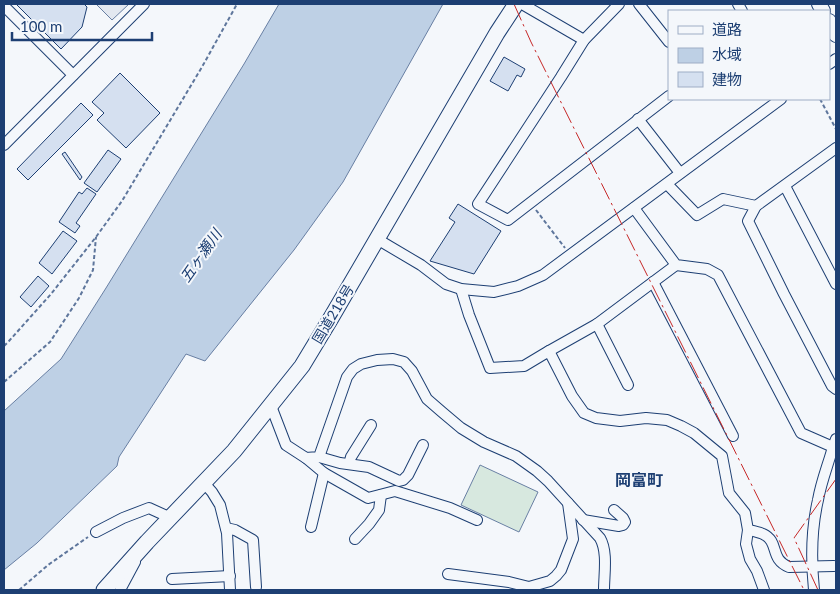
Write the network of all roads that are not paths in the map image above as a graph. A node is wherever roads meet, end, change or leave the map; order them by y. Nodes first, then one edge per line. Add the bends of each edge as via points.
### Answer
1 (144, 4) edge
2 (516, 4) edge
3 (522, 4) edge
4 (619, 4) edge
5 (639, 4) edge
6 (4, 6) edge
7 (830, 23) edge
8 (836, 35) edge
9 (584, 40) junction
10 (668, 41) edge
11 (73, 75) junction
12 (668, 97) edge
13 (781, 100) edge
14 (638, 119) junction
15 (4, 145) edge
16 (836, 148) edge
17 (680, 173) junction
18 (667, 184) junction
19 (785, 186) junction
20 (756, 206) junction
21 (634, 208) junction
22 (377, 239) junction
23 (676, 265) junction
24 (653, 282) junction
25 (836, 284) edge
26 (461, 289) junction
27 (597, 324) junction
28 (549, 351) junction
29 (628, 385) dead end
30 (836, 389) edge
31 (271, 406) junction
32 (371, 425) dead end
33 (733, 436) dead end
34 (834, 443) edge
35 (423, 445) dead end
36 (319, 456) junction
37 (306, 458) junction
38 (349, 464) junction
39 (324, 473) junction
40 (204, 483) junction
41 (380, 495) junction
42 (568, 503) junction
43 (614, 510) dead end
44 (171, 518) junction
45 (477, 520) dead end
46 (583, 520) junction
47 (311, 527) dead end
48 (226, 528) junction
49 (748, 530) junction
50 (96, 532) road end
51 (355, 539) dead end
52 (147, 542) junction
53 (812, 566) junction
54 (834, 566) dead end
55 (448, 574) dead end
56 (230, 576) junction
57 (172, 579) dead end
58 (256, 586) dead end
59 (104, 590) edge
60 (120, 590) edge
61 (230, 590) edge
62 (604, 590) edge
63 (764, 590) edge
64 (814, 590) edge

1 - 11 street
2 - 22 highway, 国道218号
3 - 9 street
4 - 9 street
5 - 10 street
6 - 11 street
7 - 8 main road
9 - 14 street via 478,204 508,220
11 - 15 street
12 - 14 street
13 - 17 street
14 - 17 street
16 - 19 street
17 - 18 street
18 - 20 street via 697,215 723,199
18 - 21 street
19 - 20 street
19 - 25 street
20 - 30 street via 748,221
21 - 23 street
21 - 26 street via 543,275 494,292
22 - 26 street via 446,284
22 - 31 highway, 国道218号 via 302,366
23 - 24 street
23 - 34 street via 707,268 718,275 801,433
24 - 27 street
24 - 33 street
26 - 28 street via 490,368 524,366
27 - 28 street
27 - 29 street
28 - 49 street via 584,413 620,421 668,420 694,433 722,456 729,493 745,513
31 - 37 street via 286,445
31 - 40 highway, 国道218号
32 - 38 street
34 - 53 street via 818,500
35 - 38 street via 403,480 369,467
36 - 37 street
36 - 38 street
36 - 42 street via 347,377 353,369 361,364 392,359 404,362 427,399 461,428 537,470
37 - 39 street
39 - 41 street via 368,498
39 - 47 street
40 - 44 highway, 国道218号
40 - 48 street via 220,505
41 - 45 street via 395,492 450,508
41 - 51 street via 379,510
42 - 46 street
42 - 55 street via 573,539 560,570 550,580 529,588 509,582
43 - 46 street via 623,518 623,525
44 - 50 street via 149,508
44 - 52 highway, 国道218号
46 - 62 street via 604,544
48 - 56 street
48 - 58 street via 253,540
49 - 53 street via 764,534 773,543 778,560 783,564 789,567
49 - 63 street via 746,544
52 - 59 highway, 国道218号
52 - 60 street
53 - 54 street
53 - 64 street
56 - 57 street
56 - 61 street

